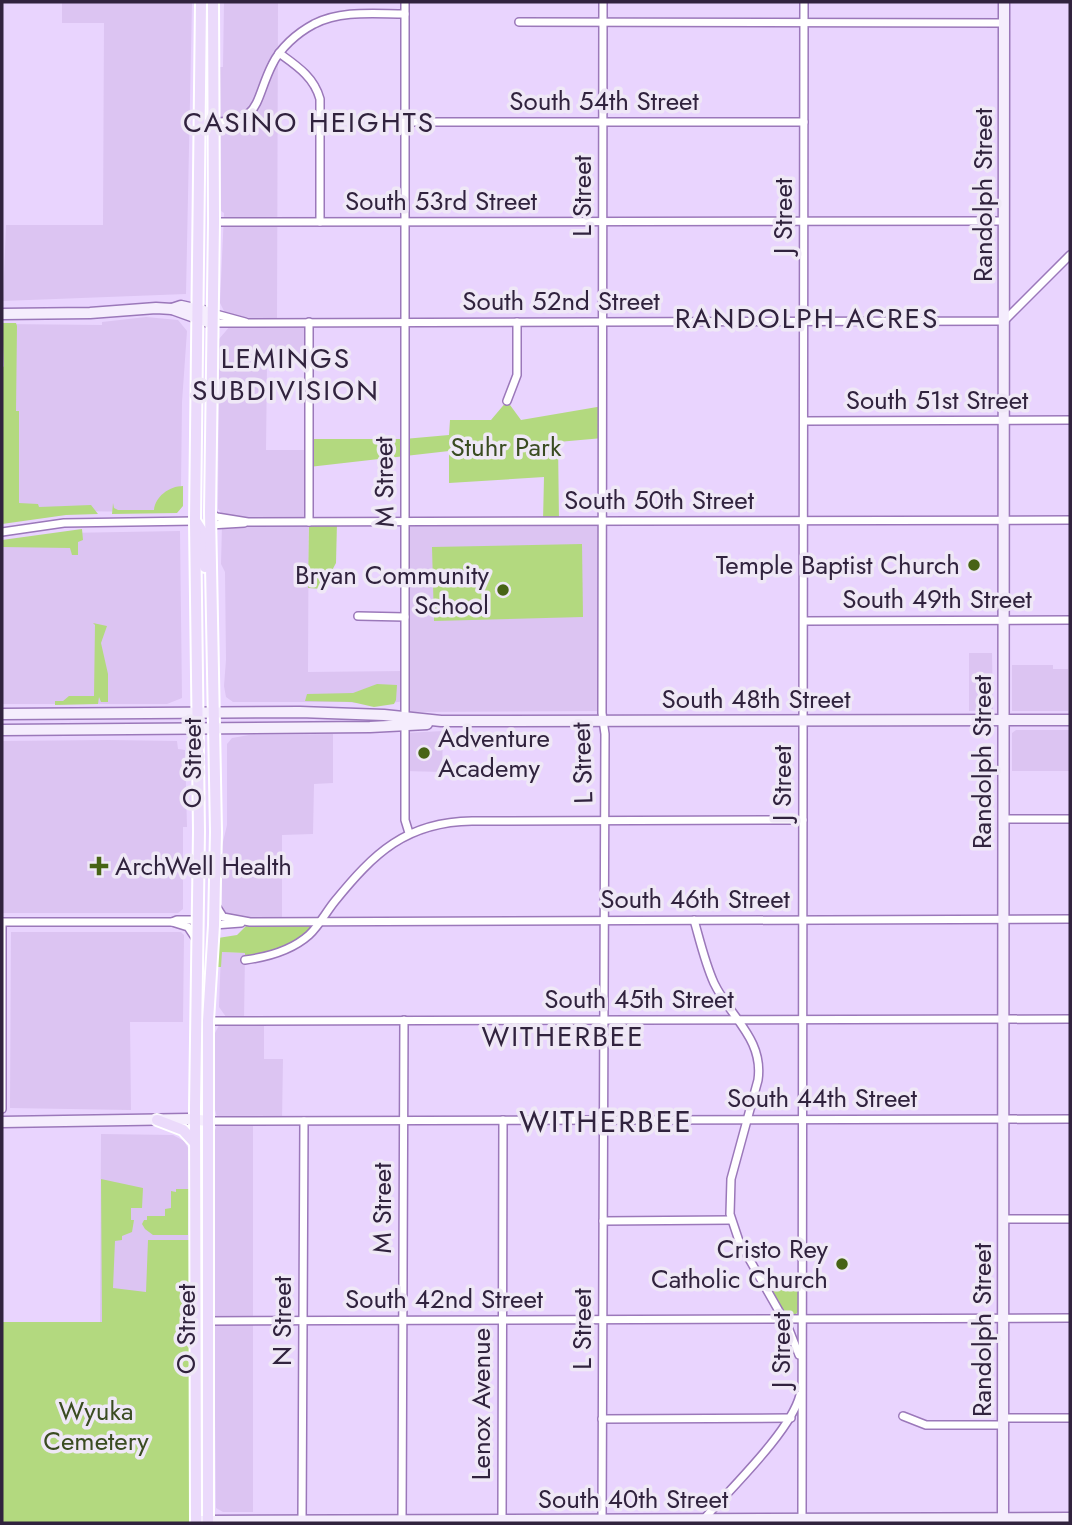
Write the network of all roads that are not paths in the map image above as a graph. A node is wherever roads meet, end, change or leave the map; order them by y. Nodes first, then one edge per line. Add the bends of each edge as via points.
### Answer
1 (201, 2) edge
2 (213, 2) edge
3 (405, 2) edge
4 (603, 2) edge
5 (804, 2) edge
6 (1004, 2) edge
7 (405, 14) junction
8 (519, 22) dead end
9 (804, 22) junction
10 (603, 23) junction
11 (1004, 23) junction
12 (279, 53) junction
13 (212, 122) junction
14 (404, 122) junction
15 (603, 122) junction
16 (804, 122) junction
17 (1003, 221) junction
18 (214, 222) junction
19 (320, 222) junction
20 (404, 222) junction
21 (603, 222) junction
22 (804, 222) junction
23 (1070, 255) edge
24 (2, 314) edge
25 (197, 314) junction
26 (212, 318) junction
27 (603, 321) junction
28 (804, 321) junction
29 (1003, 321) junction
30 (309, 322) junction
31 (404, 322) junction
32 (517, 322) junction
33 (507, 401) dead end
34 (1070, 420) edge
35 (804, 421) junction
36 (1003, 421) junction
37 (195, 441) junction
38 (210, 519) junction
39 (1003, 520) junction
40 (1070, 520) edge
41 (195, 521) junction
42 (602, 521) junction
43 (804, 521) junction
44 (309, 522) junction
45 (404, 522) junction
46 (2, 532) edge
47 (213, 607) junction
48 (358, 616) dead end
49 (405, 617) junction
50 (1003, 620) junction
51 (1070, 620) edge
52 (804, 621) junction
53 (196, 712) junction
54 (215, 712) junction
55 (2, 715) edge
56 (803, 720) junction
57 (1003, 720) junction
58 (1070, 720) edge
59 (405, 721) junction
60 (603, 721) junction
61 (197, 729) junction
62 (215, 729) junction
63 (2, 730) edge
64 (1003, 819) junction
65 (1070, 819) edge
66 (803, 820) junction
67 (605, 821) junction
68 (409, 834) junction
69 (199, 858) junction
70 (214, 902) junction
71 (1003, 919) junction
72 (1070, 919) edge
73 (197, 920) junction
74 (605, 920) junction
75 (694, 920) junction
76 (803, 920) junction
77 (2, 922) edge
78 (172, 922) junction
79 (250, 922) junction
80 (320, 922) junction
81 (214, 925) junction
82 (196, 941) junction
83 (245, 960) dead end
84 (1003, 1019) junction
85 (1070, 1019) edge
86 (404, 1020) junction
87 (604, 1020) junction
88 (737, 1020) junction
89 (803, 1020) junction
90 (208, 1021) junction
91 (2, 1109) edge
92 (157, 1119) junction
93 (803, 1119) junction
94 (1003, 1119) junction
95 (1070, 1119) edge
96 (195, 1120) junction
97 (604, 1120) junction
98 (748, 1120) junction
99 (208, 1121) junction
100 (304, 1121) junction
101 (403, 1121) junction
102 (503, 1121) junction
103 (2, 1122) edge
104 (195, 1144) junction
105 (1003, 1219) junction
106 (1070, 1219) edge
107 (731, 1220) junction
108 (603, 1221) junction
109 (1003, 1318) junction
110 (1070, 1318) edge
111 (783, 1319) junction
112 (802, 1319) junction
113 (403, 1320) junction
114 (502, 1320) junction
115 (603, 1320) junction
116 (203, 1321) junction
117 (303, 1321) junction
118 (802, 1370) junction
119 (903, 1416) dead end
120 (790, 1418) junction
121 (802, 1418) junction
122 (1070, 1418) edge
123 (602, 1419) junction
124 (1003, 1421) junction
125 (1070, 1518) edge
126 (704, 1519) junction
127 (502, 1520) junction
128 (402, 1521) junction
129 (802, 1521) edge
130 (903, 1521) edge
131 (1003, 1521) edge
132 (196, 1522) edge
133 (208, 1522) edge
134 (302, 1522) edge
135 (602, 1522) edge

1 - 25 main road, O Street
2 - 13 main road, O Street
3 - 7 street, M Street
4 - 10 street, L Street
5 - 9 street, J Street
6 - 11 main road, Randolph Street
7 - 12 street via 332,18 303,31
7 - 14 street, M Street
8 - 10 street
9 - 10 street
9 - 11 street
9 - 16 street, J Street
10 - 15 street, L Street
11 - 17 main road, Randolph Street
12 - 13 street via 249,114 237,121
12 - 19 street via 308,75 320,99
13 - 18 main road, O Street
14 - 15 street, South 54th Street
14 - 20 street, M Street
15 - 16 street, South 54th Street
15 - 21 street, L Street
16 - 22 street, J Street
17 - 22 street, South 53rd Street
17 - 29 main road, Randolph Street
18 - 19 street, South 53rd Street
18 - 26 main road, O Street
19 - 20 street, South 53rd Street
20 - 21 street, South 53rd Street
20 - 31 street, M Street
21 - 22 street, South 53rd Street
21 - 27 street, L Street
22 - 28 street, J Street
23 - 29 street
24 - 25 main road via 181,306
25 - 26 main road
25 - 37 main road, O Street
26 - 30 street, South 52nd Street via 231,325
26 - 38 main road, O Street
27 - 28 street, South 52nd Street
27 - 32 street, South 52nd Street
27 - 42 street, L Street
28 - 29 street, South 52nd Street
28 - 35 street, J Street
29 - 36 main road, Randolph Street
30 - 31 street, South 52nd Street
30 - 44 street
31 - 32 street, South 52nd Street
31 - 45 street, M Street
32 - 33 street via 517,375
34 - 36 street, South 51st Street
35 - 36 street, South 51st Street
35 - 43 street, J Street
36 - 39 main road, Randolph Street
37 - 38 main road via 202,511 204,519
37 - 41 main road, O Street
38 - 44 street, South 50th Street via 234,525
38 - 47 main road, O Street
39 - 40 street, South 50th Street
39 - 43 street, South 50th Street
39 - 50 main road, Randolph Street
41 - 46 street via 64,523
41 - 47 main road via 203,533 206,589
41 - 53 main road, O Street
42 - 43 street, South 50th Street
42 - 45 street, South 50th Street
42 - 60 street, L Street
43 - 52 street, J Street
44 - 45 street, South 50th Street
45 - 49 street, M Street
47 - 54 main road, O Street
48 - 49 street
49 - 59 street, M Street
50 - 51 street, South 49th Street
50 - 52 street, South 49th Street
50 - 57 main road, Randolph Street
52 - 56 street, J Street
53 - 54 main road, South 48th Street
53 - 55 main road, South 48th Street
53 - 61 main road, O Street
54 - 59 main road, South 48th Street via 354,713
54 - 62 main road, O Street
56 - 57 main road, South 48th Street
56 - 60 main road, South 48th Street
56 - 66 street, J Street
57 - 58 main road, South 48th Street
57 - 64 main road, Randolph Street
59 - 60 main road, South 48th Street
59 - 62 main road, South 48th Street
59 - 68 street, M Street via 405,820
60 - 67 street, L Street
61 - 62 main road, South 48th Street
61 - 63 main road, South 48th Street
61 - 69 main road, O Street
62 - 70 main road, O Street
64 - 65 street
64 - 71 main road, Randolph Street
66 - 67 street
66 - 76 street, J Street
67 - 68 street via 460,822
67 - 74 street, L Street
68 - 80 street via 364,865
69 - 73 main road, O Street
69 - 81 main road via 205,916
70 - 79 street, South 46th Street via 223,917
70 - 81 main road, O Street
71 - 72 street, South 46th Street
71 - 76 street, South 46th Street
71 - 84 main road, Randolph Street
73 - 78 street
73 - 82 main road, O Street
73 - 90 main road via 203,934 203,1007
74 - 75 street, South 46th Street
74 - 80 street, South 46th Street
74 - 87 street, L Street
75 - 76 street, South 46th Street
75 - 88 street via 710,975
76 - 89 street, J Street
77 - 78 street
77 - 91 street
78 - 82 street via 190,929
79 - 80 street, South 46th Street
79 - 81 street, South 46th Street
80 - 83 street via 295,945
81 - 90 main road, O Street
82 - 96 main road, O Street
84 - 85 street, South 45th Street
84 - 89 street, South 45th Street
84 - 94 main road, Randolph Street
86 - 87 street, South 45th Street
86 - 90 street, South 45th Street
86 - 101 street, M Street
87 - 88 street, South 45th Street
87 - 97 street, L Street
88 - 89 street, South 45th Street
88 - 98 street via 747,1030 759,1063
89 - 93 street, J Street
90 - 99 main road, O Street
92 - 96 main road, South 44th Street
92 - 103 main road, South 44th Street
92 - 104 main road via 183,1130
93 - 94 street, South 44th Street
93 - 98 street, South 44th Street
93 - 112 street, J Street
94 - 95 street, South 44th Street
94 - 105 main road, Randolph Street
96 - 99 main road, South 44th Street
96 - 104 main road, O Street
97 - 98 street, South 44th Street
97 - 102 street, South 44th Street
97 - 108 street, L Street
98 - 107 street via 730,1187
99 - 100 street, South 44th Street
99 - 116 main road, O Street
100 - 101 street, South 44th Street
100 - 117 street, N Street
101 - 102 street, South 44th Street
101 - 113 street, M Street
102 - 114 street, Lenox Avenue
104 - 116 main road, O Street
105 - 106 street
105 - 109 main road, Randolph Street
107 - 108 street
107 - 111 street
108 - 115 street, L Street
109 - 110 street, South 42nd Street
109 - 112 street, South 42nd Street
109 - 124 main road, Randolph Street
111 - 112 street, South 42nd Street
111 - 115 street, South 42nd Street
111 - 118 street via 797,1346
112 - 118 street, J Street
113 - 114 street, South 42nd Street
113 - 117 street, South 42nd Street
113 - 128 street, M Street
114 - 115 street, South 42nd Street
114 - 127 street, Lenox Avenue
115 - 123 street, L Street
116 - 117 street, South 42nd Street
116 - 132 main road, O Street
116 - 133 main road, O Street
117 - 134 street, N Street
118 - 120 street
118 - 121 street, J Street
119 - 124 street via 926,1425
120 - 121 street
120 - 123 street
120 - 126 street
121 - 129 street, J Street
122 - 124 street
123 - 135 street, L Street
124 - 131 main road, Randolph Street
125 - 131 main road, South 40th Street
126 - 129 main road, South 40th Street
126 - 135 main road, South 40th Street
127 - 128 main road, South 40th Street
127 - 135 main road, South 40th Street
128 - 134 main road, South 40th Street
129 - 130 main road, South 40th Street
130 - 131 main road, South 40th Street
132 - 133 main road, South 40th Street
133 - 134 main road, South 40th Street

